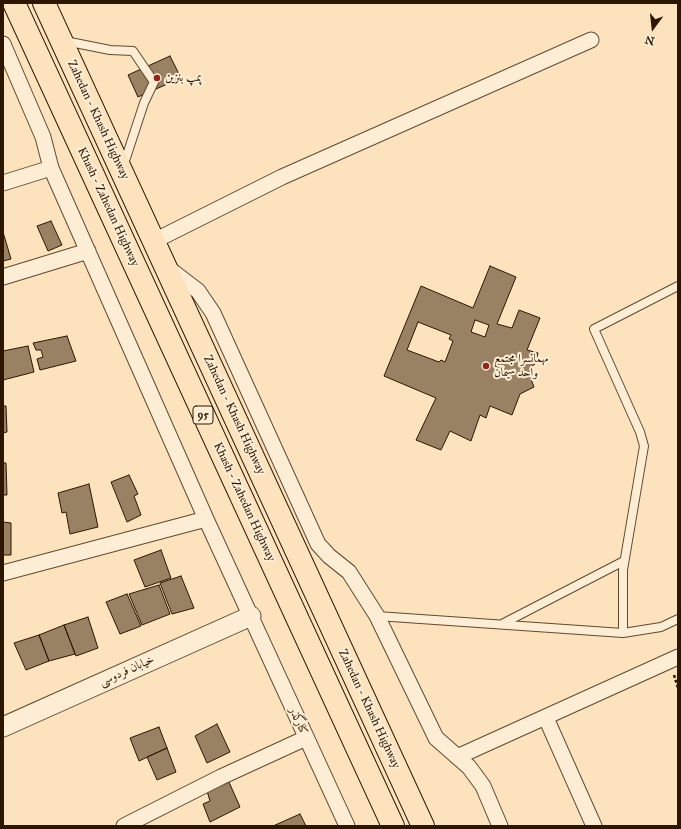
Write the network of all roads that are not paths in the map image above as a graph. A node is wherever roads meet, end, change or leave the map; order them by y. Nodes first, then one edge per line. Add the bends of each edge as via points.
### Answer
1 (14, 3) edge
2 (44, 3) edge
3 (62, 40) junction
4 (591, 40) dead end
5 (3, 44) edge
6 (51, 168) junction
7 (122, 171) junction
8 (3, 183) edge
9 (154, 241) junction
10 (88, 251) junction
11 (166, 266) junction
12 (3, 277) edge
13 (141, 278) junction
14 (678, 286) edge
15 (206, 519) junction
16 (624, 561) junction
17 (3, 573) edge
18 (251, 616) junction
19 (377, 616) junction
20 (678, 619) edge
21 (501, 625) junction
22 (623, 633) junction
23 (678, 657) edge
24 (546, 718) junction
25 (3, 726) edge
26 (306, 738) junction
27 (457, 757) junction
28 (124, 826) edge
29 (347, 826) edge
30 (393, 826) edge
31 (423, 826) edge
32 (500, 826) edge
33 (594, 826) edge

1 - 13 highway, Khash - Zahedan Highway / 95
2 - 3 highway, Zahedan - Khash Highway / 95
3 - 7 highway, Zahedan - Khash Highway / 95
3 - 7 lane via 110,50 133,51 154,82 144,102
4 - 9 street via 282,177
5 - 6 street, کنارگذر via 43,136
6 - 8 street
6 - 10 street, کنارگذر
7 - 9 highway, Zahedan - Khash Highway / 95
9 - 11 highway, Zahedan - Khash Highway / 95
10 - 12 street
10 - 15 street, کنارگذر
11 - 13 highway
11 - 19 street via 198,291 213,314 318,544 328,556 349,572
11 - 31 highway, Zahedan - Khash Highway / 95
13 - 30 highway, Khash - Zahedan Highway / 95
14 - 16 lane via 594,329 644,446
15 - 17 street
15 - 18 street, کنارگذر
16 - 21 lane
16 - 22 lane
18 - 25 street, خیابان فردوسی
18 - 26 street, کنارگذر
19 - 21 lane
19 - 27 street via 436,738
20 - 22 lane via 661,627
21 - 22 lane
23 - 24 street
24 - 27 street
24 - 33 street
26 - 28 street
26 - 29 street, کنارگذر
27 - 32 street via 469,767 483,786

